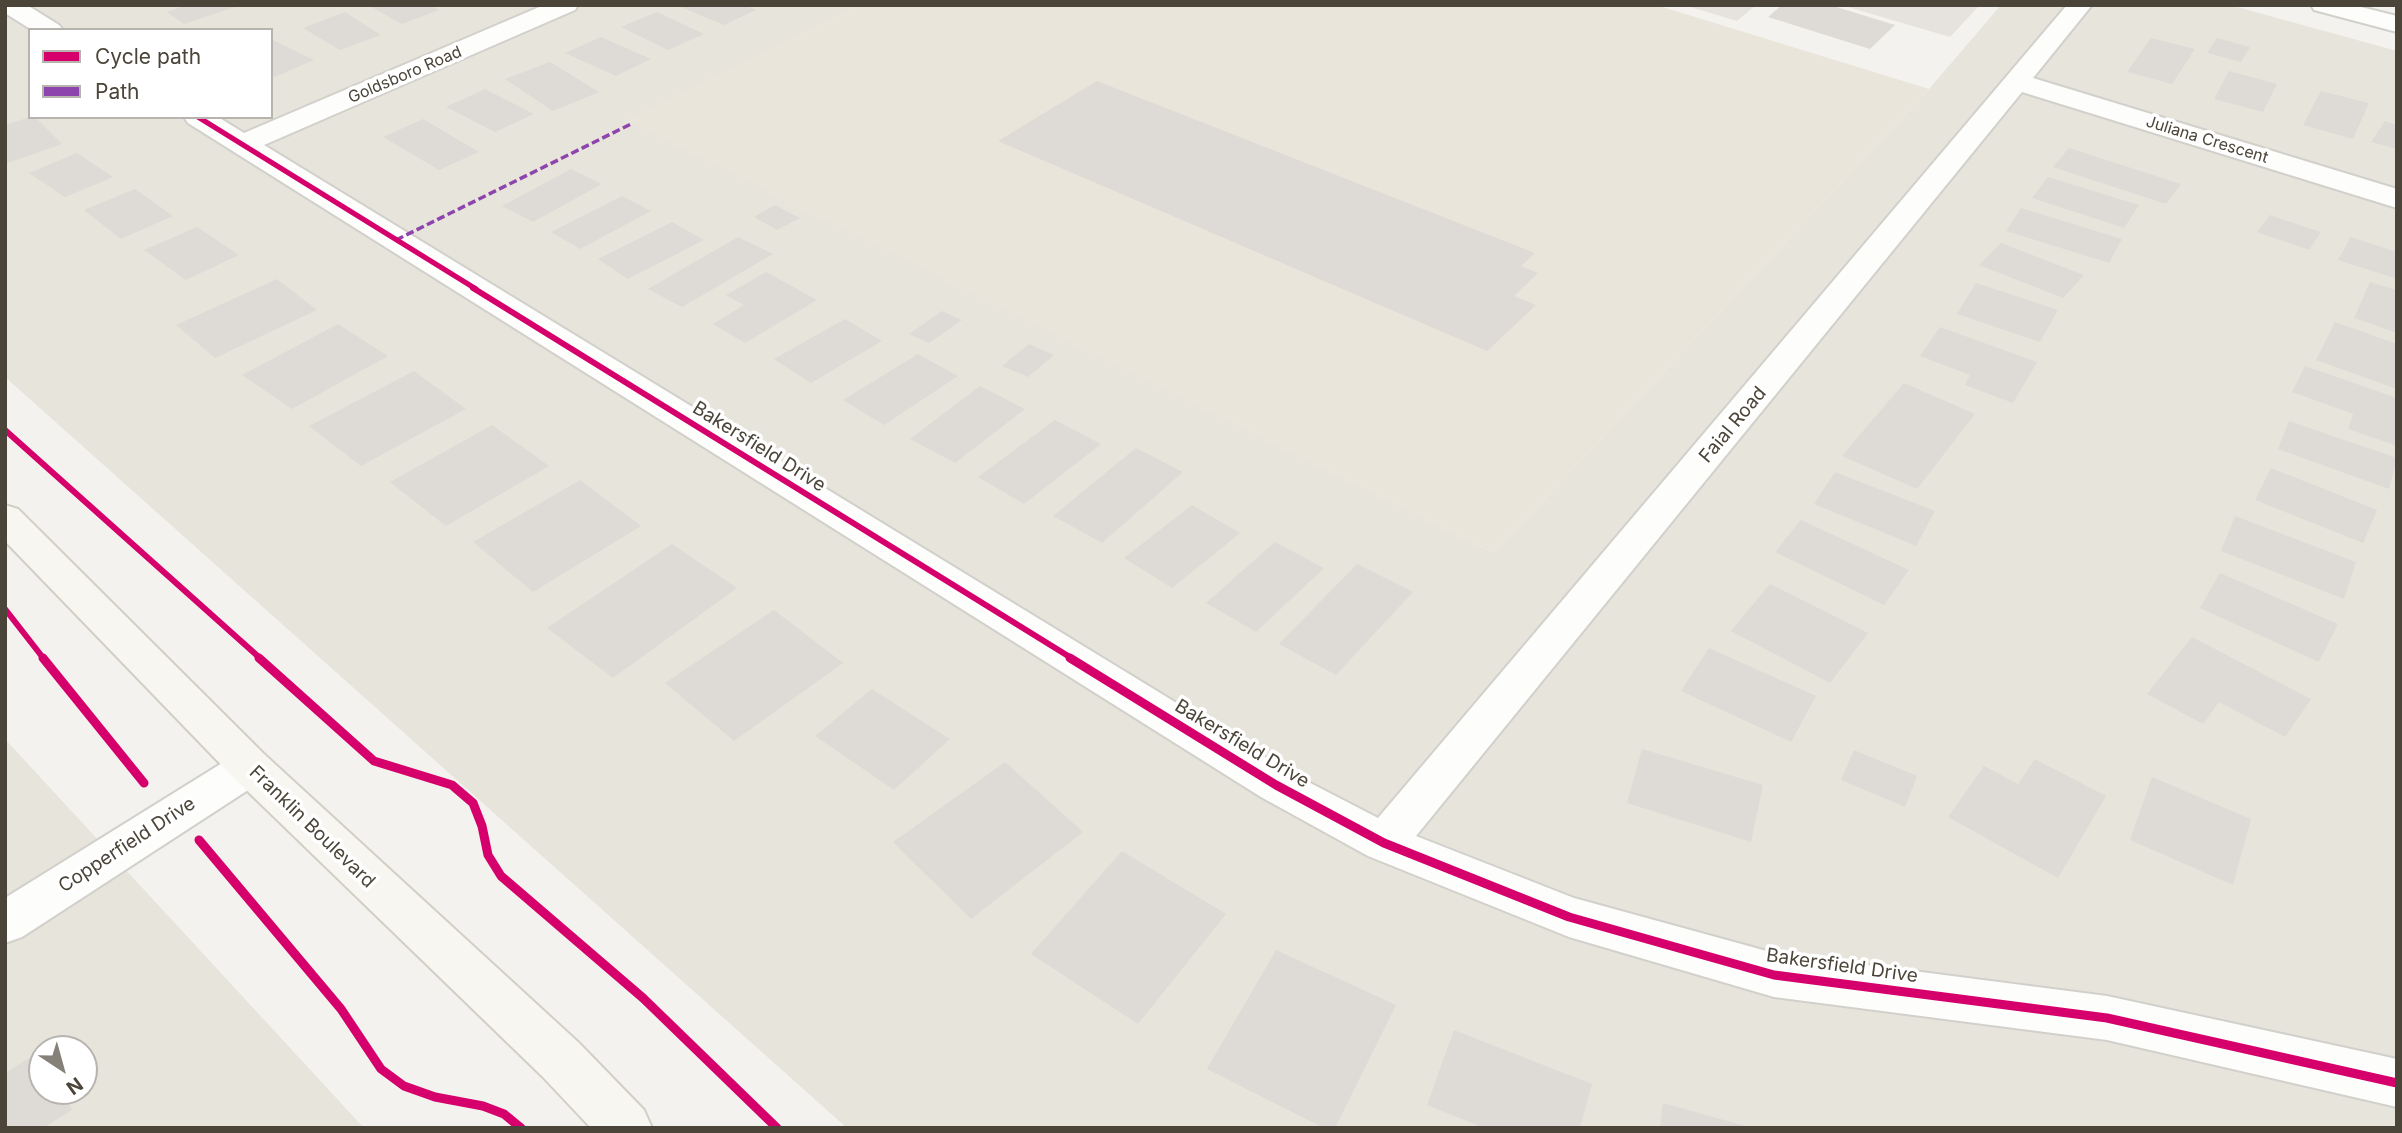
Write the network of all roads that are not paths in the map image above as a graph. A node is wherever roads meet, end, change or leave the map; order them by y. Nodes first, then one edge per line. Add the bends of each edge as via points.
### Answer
1 (9, 5) edge
2 (566, 5) edge
3 (2080, 5) edge
4 (2323, 5) edge
5 (2397, 24) edge
6 (47, 28) edge
7 (2017, 82) junction
8 (201, 119) edge
9 (243, 144) junction
10 (2397, 199) edge
11 (5, 518) edge
12 (250, 767) junction
13 (1384, 843) junction
14 (5, 923) edge
15 (2397, 1083) edge
16 (626, 1128) edge

1 - 6 street
2 - 9 street, Goldsboro Road
3 - 7 street, Faial Road
4 - 5 street
7 - 10 street, Juliana Crescent
7 - 13 street, Faial Road
8 - 9 street, Bakersfield Drive
9 - 13 street, Bakersfield Drive via 1276,785
11 - 12 main road, Franklin Boulevard
12 - 14 street, Copperfield Drive
12 - 16 main road, Franklin Boulevard via 561,1060
13 - 15 street, Bakersfield Drive via 1569,917 1774,975 2107,1018

